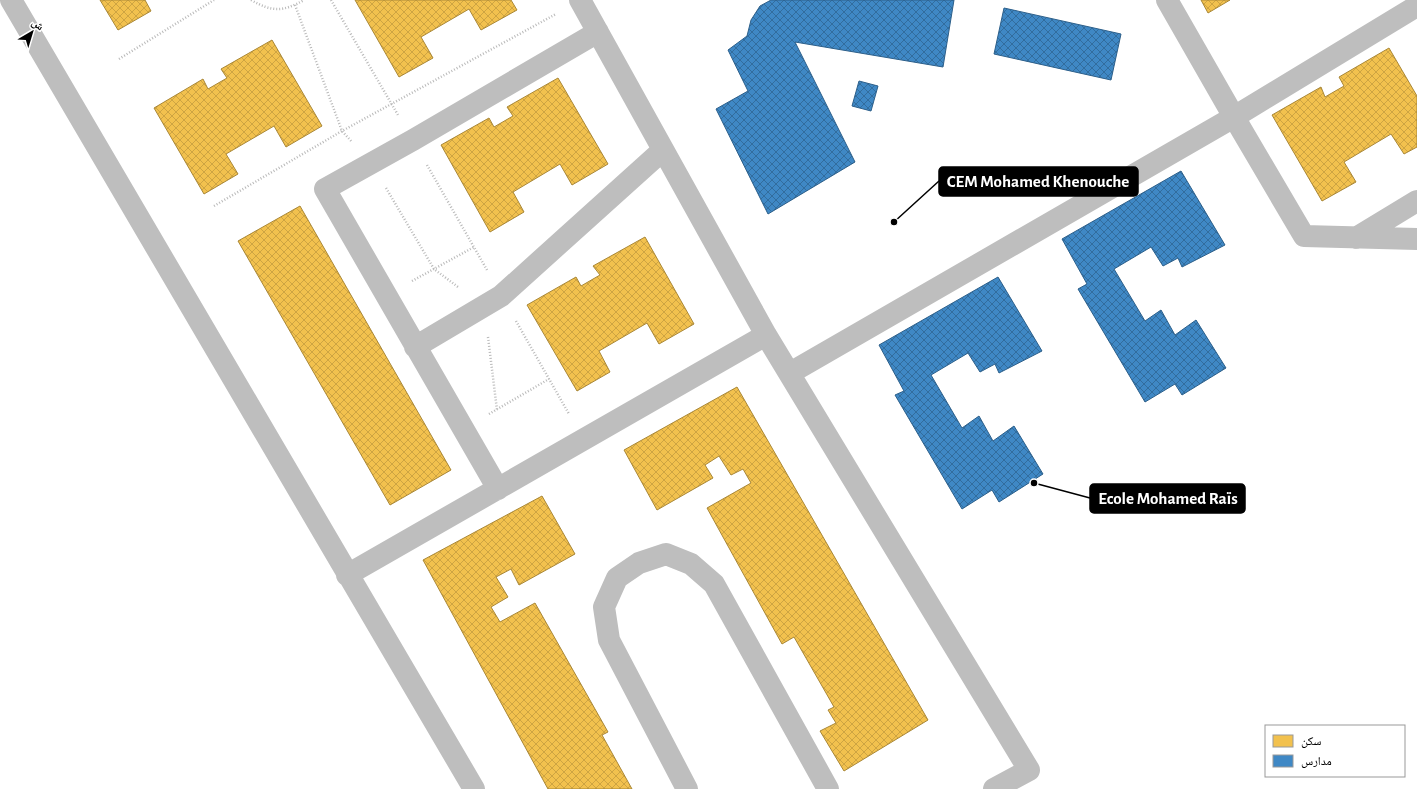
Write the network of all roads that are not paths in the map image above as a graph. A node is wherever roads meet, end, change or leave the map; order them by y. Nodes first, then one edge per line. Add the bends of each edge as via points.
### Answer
1 (11, 0) edge
2 (580, 0) edge
3 (1167, 0) edge
4 (1417, 6) edge
5 (598, 32) junction
6 (1234, 117) junction
7 (663, 150) junction
8 (1417, 201) edge
9 (1356, 238) junction
10 (1417, 239) edge
11 (766, 335) junction
12 (415, 348) junction
13 (790, 373) junction
14 (498, 489) junction
15 (347, 575) junction
16 (474, 789) edge
17 (687, 789) edge
18 (828, 789) edge
19 (994, 789) edge

1 - 15 street
2 - 5 street
3 - 6 street
4 - 6 street
5 - 7 street
5 - 12 street via 325,189
6 - 9 street via 1304,236
6 - 13 street
7 - 11 street
7 - 12 street via 493,301
8 - 9 street
9 - 10 street
11 - 13 street
11 - 14 street
12 - 14 street
13 - 19 street via 1029,770
14 - 15 street
15 - 16 street
17 - 18 street via 609,640 604,607 617,578 639,563 666,554 691,564 714,584

